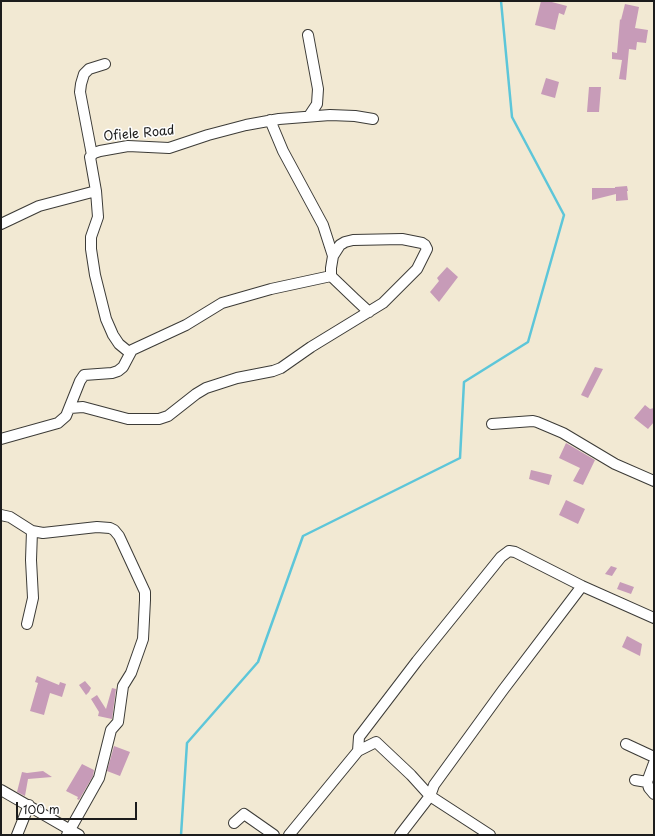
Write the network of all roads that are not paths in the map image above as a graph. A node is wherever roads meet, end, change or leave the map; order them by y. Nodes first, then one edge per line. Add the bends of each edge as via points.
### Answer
1 (308, 35) dead end
2 (105, 64) dead end
3 (309, 116) junction
4 (373, 119) dead end
5 (270, 120) junction
6 (92, 155) junction
7 (96, 191) junction
8 (1, 224) edge
9 (333, 256) junction
10 (332, 276) junction
11 (370, 312) junction
12 (130, 353) junction
13 (70, 408) junction
14 (492, 424) dead end
15 (1, 439) edge
16 (654, 481) edge
17 (1, 515) edge
18 (32, 531) junction
19 (582, 586) junction
20 (654, 618) edge
21 (27, 624) dead end
22 (626, 744) dead end
23 (358, 751) junction
24 (654, 757) edge
25 (654, 763) edge
26 (636, 780) dead end
27 (647, 782) junction
28 (1, 790) edge
29 (654, 794) edge
30 (430, 796) junction
31 (28, 806) junction
32 (234, 823) dead end
33 (68, 832) edge
34 (17, 835) edge
35 (79, 835) edge
36 (274, 835) edge
37 (288, 835) edge
38 (400, 835) edge
39 (490, 835) edge

1 - 3 street via 318,89 317,104
2 - 6 street via 89,69 84,74 81,84 80,92
3 - 4 street, Ofiele Road via 354,116
3 - 5 street, Ofiele Road
5 - 6 street, Ofiele Road via 208,135 169,148 128,146
5 - 9 street via 296,177 323,225
6 - 7 street, Ofiele Road via 90,162
7 - 8 street via 39,206
7 - 12 street, Ofiele Road via 99,212 91,236 95,275 106,319 113,335
9 - 10 street
9 - 11 street via 340,245 352,240 402,239 422,243 427,247 417,269 392,296
10 - 11 street
10 - 12 street via 228,300 186,325
11 - 13 street via 281,368 206,388 165,418 128,419 83,407
12 - 13 street via 118,371 81,377
13 - 15 street via 58,423
14 - 16 street via 537,422 563,433 615,464
17 - 18 street via 10,517
18 - 21 street via 33,598
18 - 33 street via 43,533 97,527 114,530 145,592 146,600 143,639 132,673 123,686 118,722 111,730 99,778
19 - 20 street
19 - 23 street via 509,551 491,569 359,737
19 - 30 street via 434,785
22 - 24 street
23 - 30 street via 376,742
23 - 37 street
25 - 27 street
26 - 27 street
27 - 29 street
28 - 31 street
30 - 38 street
30 - 39 street
31 - 33 street
31 - 34 street
32 - 36 street via 244,814
33 - 35 street

